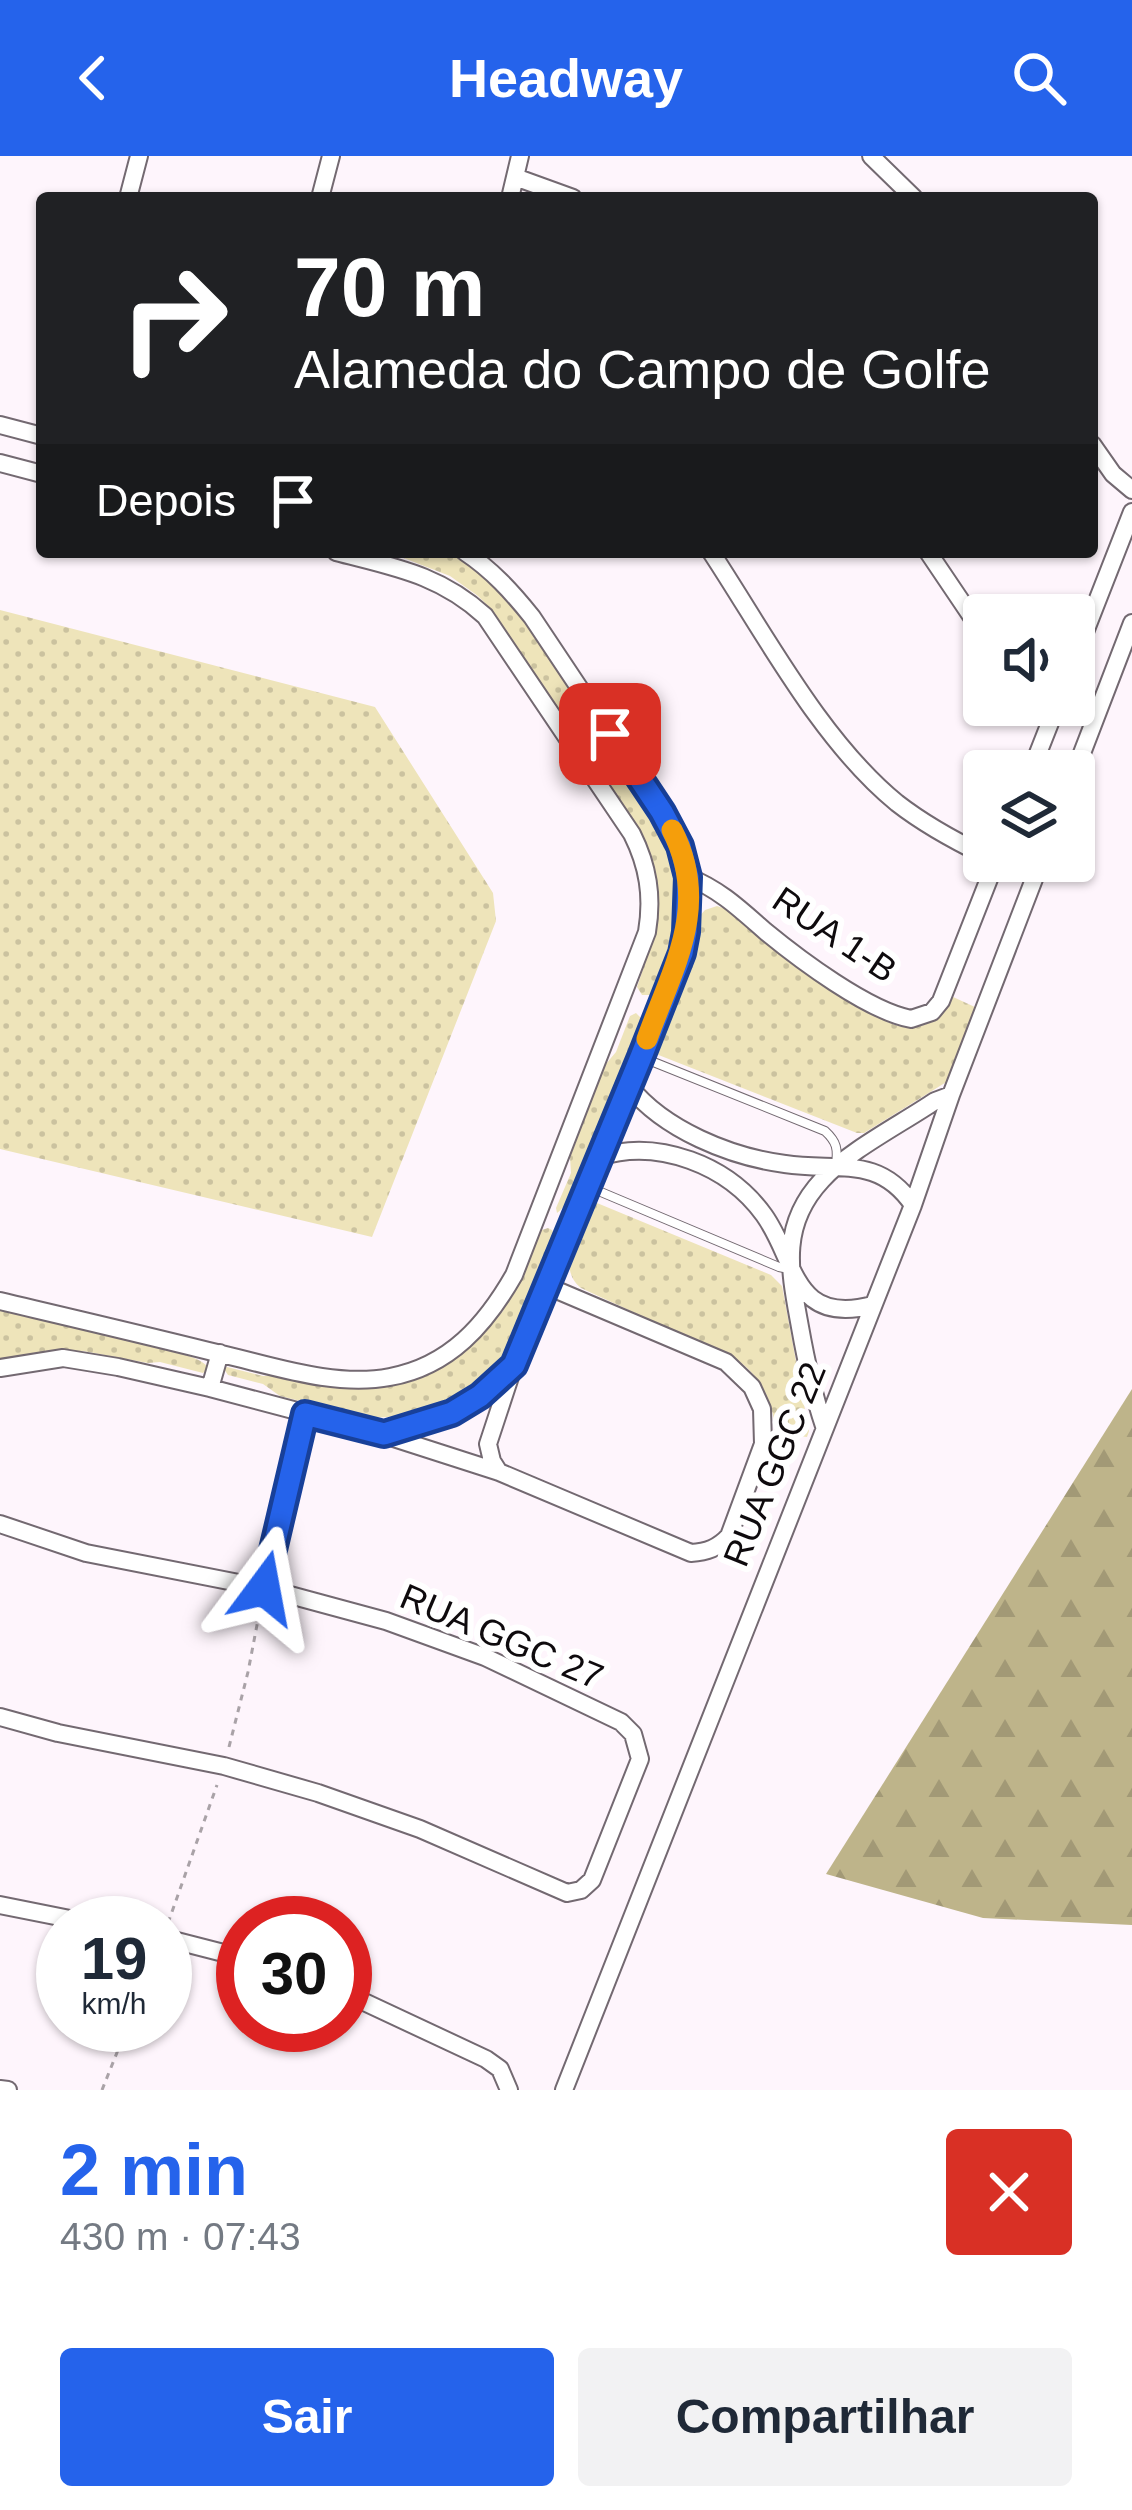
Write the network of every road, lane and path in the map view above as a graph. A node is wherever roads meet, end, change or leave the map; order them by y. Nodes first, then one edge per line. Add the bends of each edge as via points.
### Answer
1 (139, 156) edge
2 (331, 156) edge
3 (520, 156) edge
4 (871, 156) edge
5 (515, 178) junction
6 (130, 192) edge
7 (322, 192) edge
8 (512, 192) edge
9 (556, 192) edge
10 (908, 192) edge
11 (0, 425) edge
12 (36, 434) edge
13 (1098, 453) edge
14 (0, 463) edge
15 (36, 472) edge
16 (1132, 490) edge
17 (1132, 512) edge
18 (359, 558) edge
19 (473, 558) edge
20 (715, 558) edge
21 (932, 558) edge
22 (963, 604) edge
23 (1095, 606) edge
24 (1132, 623) edge
25 (1083, 750) edge
26 (963, 844) edge
27 (688, 877) junction
28 (988, 882) edge
29 (1033, 882) edge
30 (621, 1001) junction
31 (656, 1016) junction
32 (641, 1057) junction
33 (629, 1086) junction
34 (951, 1095) junction
35 (599, 1157) junction
36 (836, 1167) junction
37 (587, 1186) junction
38 (913, 1204) junction
39 (540, 1211) junction
40 (573, 1224) junction
41 (789, 1269) junction
42 (547, 1286) junction
43 (0, 1301) edge
44 (873, 1305) junction
45 (220, 1353) junction
46 (514, 1365) junction
47 (0, 1368) edge
48 (210, 1388) junction
49 (305, 1414) junction
50 (824, 1426) junction
51 (384, 1434) junction
52 (499, 1472) junction
53 (0, 1524) edge
54 (264, 1588) junction
55 (0, 1717) edge
56 (0, 1906) edge
57 (36, 1913) edge
58 (372, 2006) edge
59 (117, 2052) edge
60 (102, 2090) edge
61 (509, 2090) edge
62 (564, 2090) edge

1 - 6 street
2 - 7 street
3 - 5 street
4 - 10 street
5 - 8 street
5 - 9 street
11 - 12 street
13 - 16 street
14 - 15 street
17 - 23 street
18 - 30 street via 440,583 484,616 632,834 651,909
19 - 27 street via 532,617 662,812
20 - 26 street via 856,764 923,822
21 - 22 street
24 - 25 street
27 - 28 street, RUA 1-B via 720,892 819,971 911,1019 941,1001
27 - 31 street via 682,953
29 - 34 street, RUA GGC 22
30 - 31 street
30 - 39 street
31 - 32 street
32 - 33 street
32 - 36 lane via 825,1131 835,1140
33 - 35 street
33 - 36 street via 673,1125 745,1156
34 - 36 street
34 - 38 street, RUA GGC 22
35 - 37 street
35 - 41 street via 656,1150 725,1177 764,1214
36 - 38 street via 880,1174
36 - 41 street via 798,1218
37 - 40 street
37 - 41 lane
38 - 44 street, RUA GGC 22
39 - 40 street
39 - 45 street via 494,1310 418,1370 338,1378
40 - 42 street
41 - 44 street via 820,1302
41 - 50 street
42 - 46 street
42 - 52 street via 736,1369 762,1409 763,1444 729,1536 701,1552
43 - 45 street
44 - 50 street, RUA GGC 22
45 - 48 street
46 - 51 street via 452,1413
46 - 52 street via 488,1444
47 - 48 street via 63,1358
48 - 49 street
49 - 51 street
49 - 54 street
50 - 62 street, RUA GGC 22
51 - 52 street
53 - 54 street, RUA GGC 27 via 86,1553
54 - 55 street, RUA GGC 27 via 485,1657 628,1727 640,1760 587,1886 560,1892 420,1829 287,1783
56 - 57 street
58 - 61 street via 486,2059
59 - 60 path

